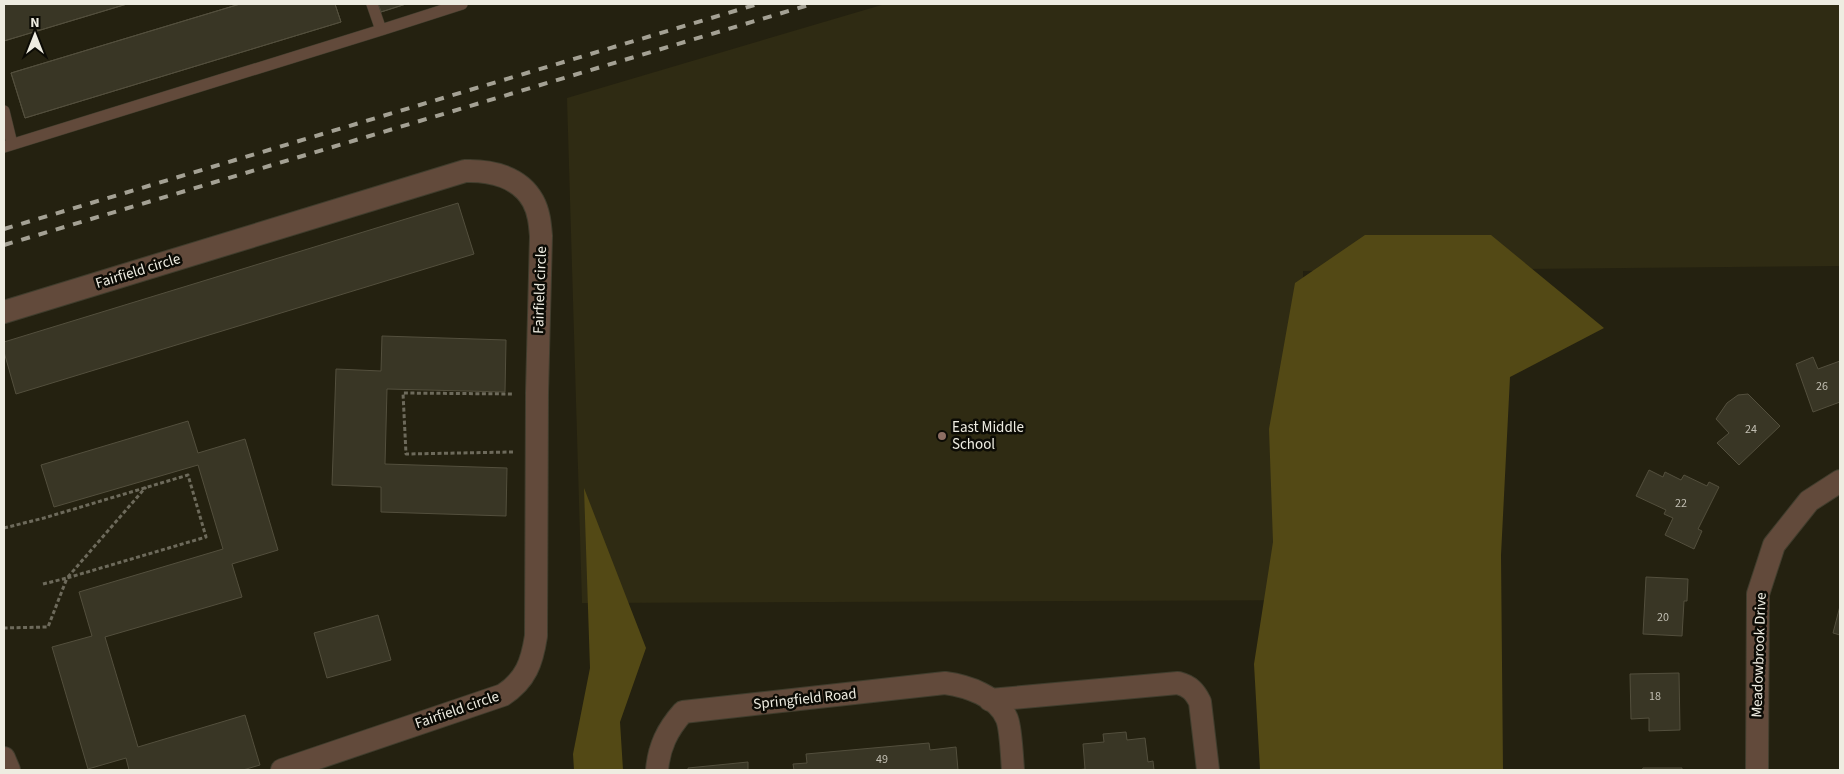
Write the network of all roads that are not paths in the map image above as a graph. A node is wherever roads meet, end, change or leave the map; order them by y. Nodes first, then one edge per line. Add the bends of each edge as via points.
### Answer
1 (372, 4) edge
2 (462, 4) edge
3 (381, 30) junction
4 (4, 111) edge
5 (8, 146) edge
6 (4, 312) edge
7 (1840, 481) edge
8 (990, 700) junction
9 (4, 758) edge
10 (9, 770) edge
11 (282, 770) edge
12 (657, 770) edge
13 (1013, 770) edge
14 (1208, 770) edge
15 (1757, 770) edge

1 - 3 lane
2 - 3 lane
3 - 5 lane
4 - 5 lane
6 - 11 street, Fairfield circle via 465,171 493,173 510,179 533,201 541,236 536,636 532,657 524,675 503,696
7 - 15 street, Meadowbrook Drive via 1809,501 1774,545 1758,594
8 - 12 street, Springfield Road via 974,690 945,683 683,712 667,731
8 - 13 street, Springfield Road via 1008,720
8 - 14 street via 1178,683 1195,692 1200,702
9 - 10 street

